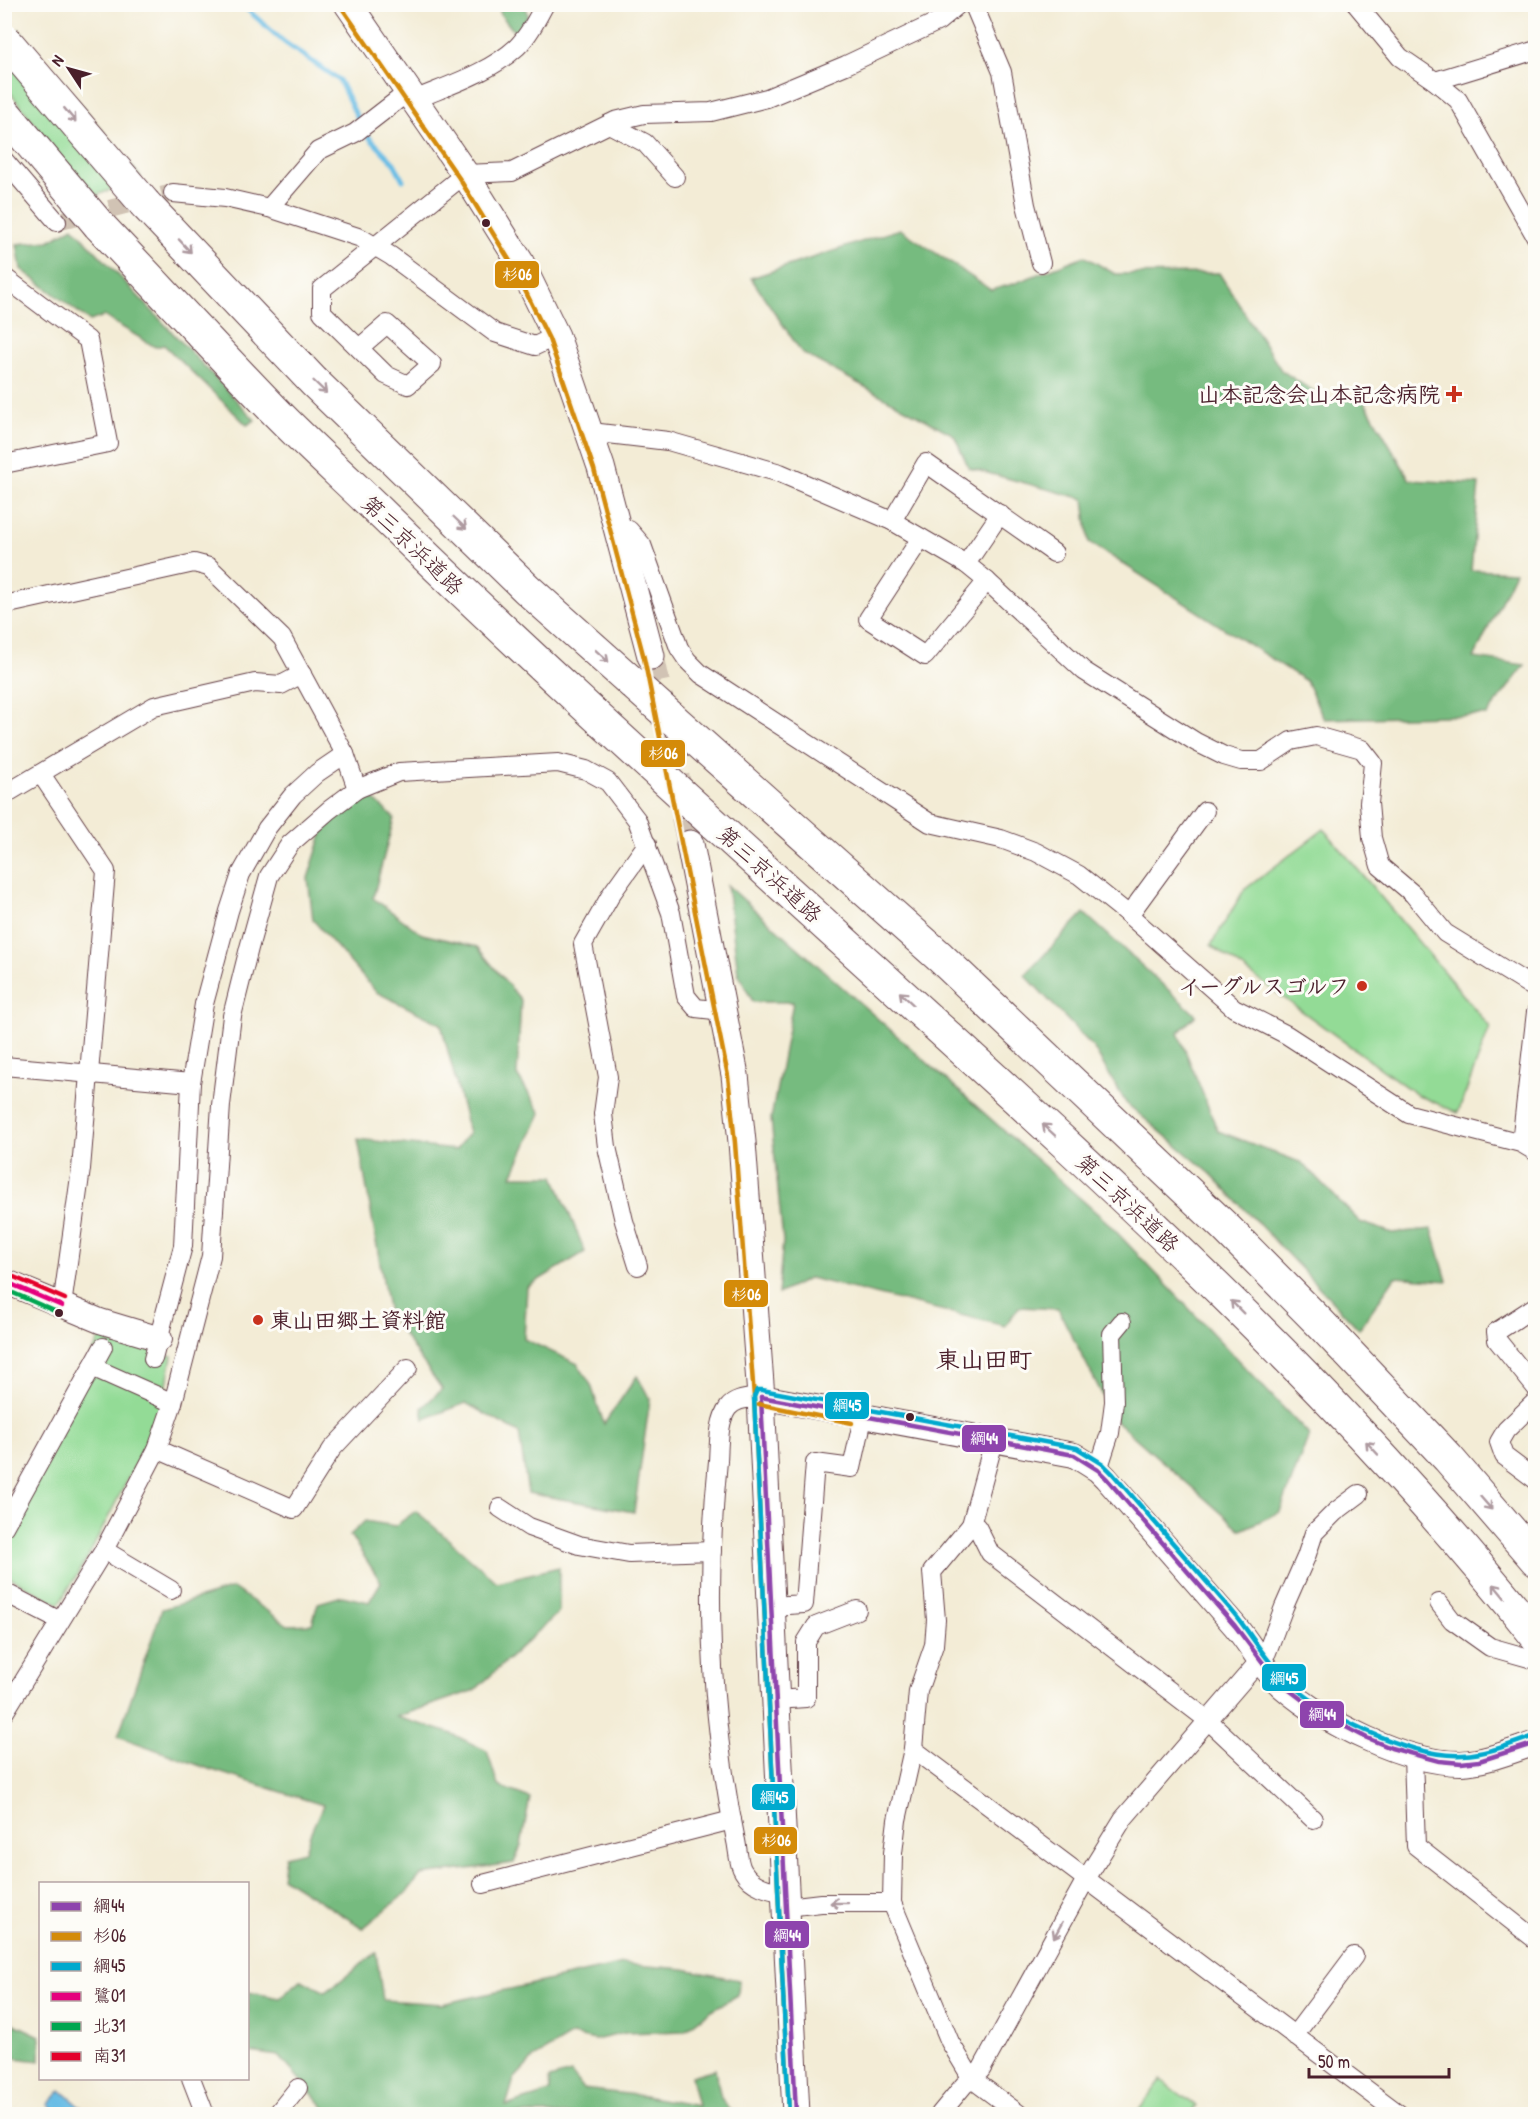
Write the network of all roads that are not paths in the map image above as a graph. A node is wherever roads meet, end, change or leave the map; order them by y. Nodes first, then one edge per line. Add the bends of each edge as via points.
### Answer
1 (348, 4) edge
2 (545, 4) edge
3 (959, 4) edge
4 (971, 4) edge
5 (1356, 4) edge
6 (535, 13) edge
7 (4, 39) edge
8 (1536, 50) edge
9 (1435, 81) junction
10 (411, 96) junction
11 (4, 112) edge
12 (609, 124) junction
13 (4, 160) edge
14 (465, 174) junction
15 (675, 177) dead end
16 (159, 198) junction
17 (269, 208) junction
18 (57, 222) dead end
19 (1536, 237) edge
20 (375, 246) junction
21 (1041, 263) dead end
22 (4, 277) edge
23 (556, 336) junction
24 (358, 348) dead end
25 (591, 432) junction
26 (4, 464) edge
27 (1000, 514) junction
28 (892, 521) junction
29 (615, 526) junction
30 (921, 538) junction
31 (1054, 553) dead end
32 (966, 564) junction
33 (987, 581) junction
34 (4, 605) edge
35 (651, 656) tunnel mouth
36 (302, 674) junction
37 (345, 754) junction
38 (41, 774) junction
39 (357, 789) junction
40 (4, 795) edge
41 (1206, 811) dead end
42 (647, 844) junction
43 (690, 844) tunnel mouth
44 (1129, 915) junction
45 (1536, 989) edge
46 (723, 1011) junction
47 (1536, 1012) edge
48 (4, 1066) edge
49 (88, 1075) junction
50 (191, 1083) junction
51 (1528, 1148) edge
52 (638, 1266) dead end
53 (4, 1281) edge
54 (62, 1306) junction
55 (1536, 1306) edge
56 (1122, 1322) dead end
57 (102, 1347) dead end
58 (156, 1349) joint
59 (92, 1366) junction
60 (408, 1368) dead end
61 (1536, 1388) edge
62 (761, 1398) junction
63 (1536, 1401) edge
64 (173, 1403) junction
65 (863, 1418) junction
66 (994, 1442) junction
67 (157, 1449) junction
68 (1098, 1470) junction
69 (1536, 1480) edge
70 (1359, 1494) dead end
71 (500, 1508) dead end
72 (971, 1524) junction
73 (4, 1527) edge
74 (104, 1550) junction
75 (712, 1551) junction
76 (1536, 1560) edge
77 (171, 1590) dead end
78 (4, 1592) edge
79 (1439, 1603) dead end
80 (771, 1606) junction
81 (857, 1610) dead end
82 (60, 1621) junction
83 (1536, 1636) edge
84 (1536, 1660) edge
85 (1260, 1661) junction
86 (776, 1700) junction
87 (4, 1713) edge
88 (1209, 1721) junction
89 (1536, 1743) edge
90 (912, 1749) junction
91 (1413, 1756) junction
92 (1312, 1819) dead end
93 (732, 1820) junction
94 (1086, 1879) junction
95 (483, 1884) dead end
96 (786, 1900) junction
97 (892, 1903) junction
98 (1536, 1940) edge
99 (1354, 1956) dead end
100 (1294, 2036) junction
101 (972, 2079) junction
102 (191, 2080) edge
103 (298, 2088) dead end
104 (1394, 2113) edge
105 (203, 2115) edge
106 (278, 2115) edge
107 (796, 2115) edge
108 (940, 2115) edge
109 (1019, 2115) edge

1 - 10 main road
2 - 6 street
3 - 12 street via 939,21 767,98 711,112 644,114
4 - 21 street via 1002,72 1026,205
5 - 9 street via 1400,57
6 - 10 street via 517,46 494,65
7 -> 16 highway, bridge
8 - 9 street
9 - 19 street via 1458,100
10 - 14 main road
10 - 17 street via 355,133 318,151
83 -> 11 highway, 第三京浜道路, bridge via 1412,1491 1192,1262 483,612 275,411 99,225
12 - 14 street via 512,172
12 - 15 street via 645,143
13 - 18 street
14 - 20 street
14 - 23 main road via 520,262
16 - 17 street via 225,198
16 -> 76 highway via 314,382 527,589 957,974 1226,1228 1448,1458
17 - 20 street
20 - 23 street via 495,333 535,346
20 - 24 street via 322,290 322,312
22 - 26 street via 88,340 108,443
23 - 25 main road
25 - 28 street via 668,441 780,473
25 - 29 main road
27 - 28 street via 926,463
27 - 31 street
27 - 32 street
28 - 30 street
29 - 35 main road
29 - 44 street via 629,530 642,544 679,648 701,674 930,823 1001,839 1036,852 1079,875
30 - 32 street
30 - 33 street via 868,619 925,656
32 - 33 street
33 - 45 street via 1084,671 1224,756 1261,761 1291,741 1316,736 1362,749 1373,763 1369,802 1372,838 1380,866 1413,894 1445,933
34 - 36 street via 194,564 209,567 282,638
36 - 37 street
36 - 38 street via 281,685 255,683 154,706
37 - 39 street
37 - 50 street via 293,795 267,828 241,874 204,1004
38 - 40 street
38 - 49 street via 105,871
39 - 42 street via 399,772 558,763 586,770 608,782 638,820
39 - 64 street via 290,844 269,876 232,1016 220,1105 211,1256
41 - 44 street
42 - 46 street via 671,913 686,996 696,1008
42 - 52 street via 612,893 584,945 608,1077 603,1114 607,1147
43 - 46 main road
44 - 51 street via 1233,1008 1287,1035 1409,1114
46 - 62 main road via 742,1142
47 - 51 street
48 - 49 street
49 - 50 street
49 - 54 street via 81,1169
50 - 58 street via 183,1246
53 - 54 street
54 - 58 street via 142,1336
55 - 61 street via 1496,1332 1497,1340
56 - 68 street via 1112,1334 1114,1402 1110,1434
57 - 59 street
59 - 64 street
59 - 73 street
60 - 67 street via 332,1449 294,1509
62 - 65 street
62 - 75 street via 739,1400 727,1409 722,1425
62 - 80 main road
63 - 69 street via 1499,1442 1504,1456
64 - 67 street
65 - 66 street
65 - 80 street via 852,1468 815,1463 804,1604
66 - 68 street via 1074,1455
66 - 72 street
67 - 74 street
68 - 85 street via 1238,1629
70 - 85 street via 1314,1533
71 - 75 street via 529,1527 579,1545 628,1554
72 - 88 street via 977,1527 990,1553
72 - 90 street via 932,1572 934,1645 918,1691
74 - 77 street
74 - 82 street
75 - 93 street via 714,1695
78 - 82 street
79 - 84 street via 1452,1620 1490,1647
80 - 86 main road
81 - 86 street via 816,1626 807,1642 806,1698
82 - 87 street
85 - 88 street
85 - 91 street via 1304,1703 1378,1743
86 - 96 main road
88 - 92 street
88 - 94 street via 1123,1819
89 - 91 street via 1461,1763
90 - 94 street
90 - 97 street via 897,1820
91 - 98 street via 1416,1846
93 - 95 street
93 - 96 street via 742,1870 750,1880
94 - 100 street
94 -> 101 street via 981,2070
97 -> 96 street
96 - 107 main road
97 - 101 street via 950,2042
99 - 100 street
100 - 104 street
101 - 108 street
101 - 109 street
102 - 105 street
103 - 106 street

